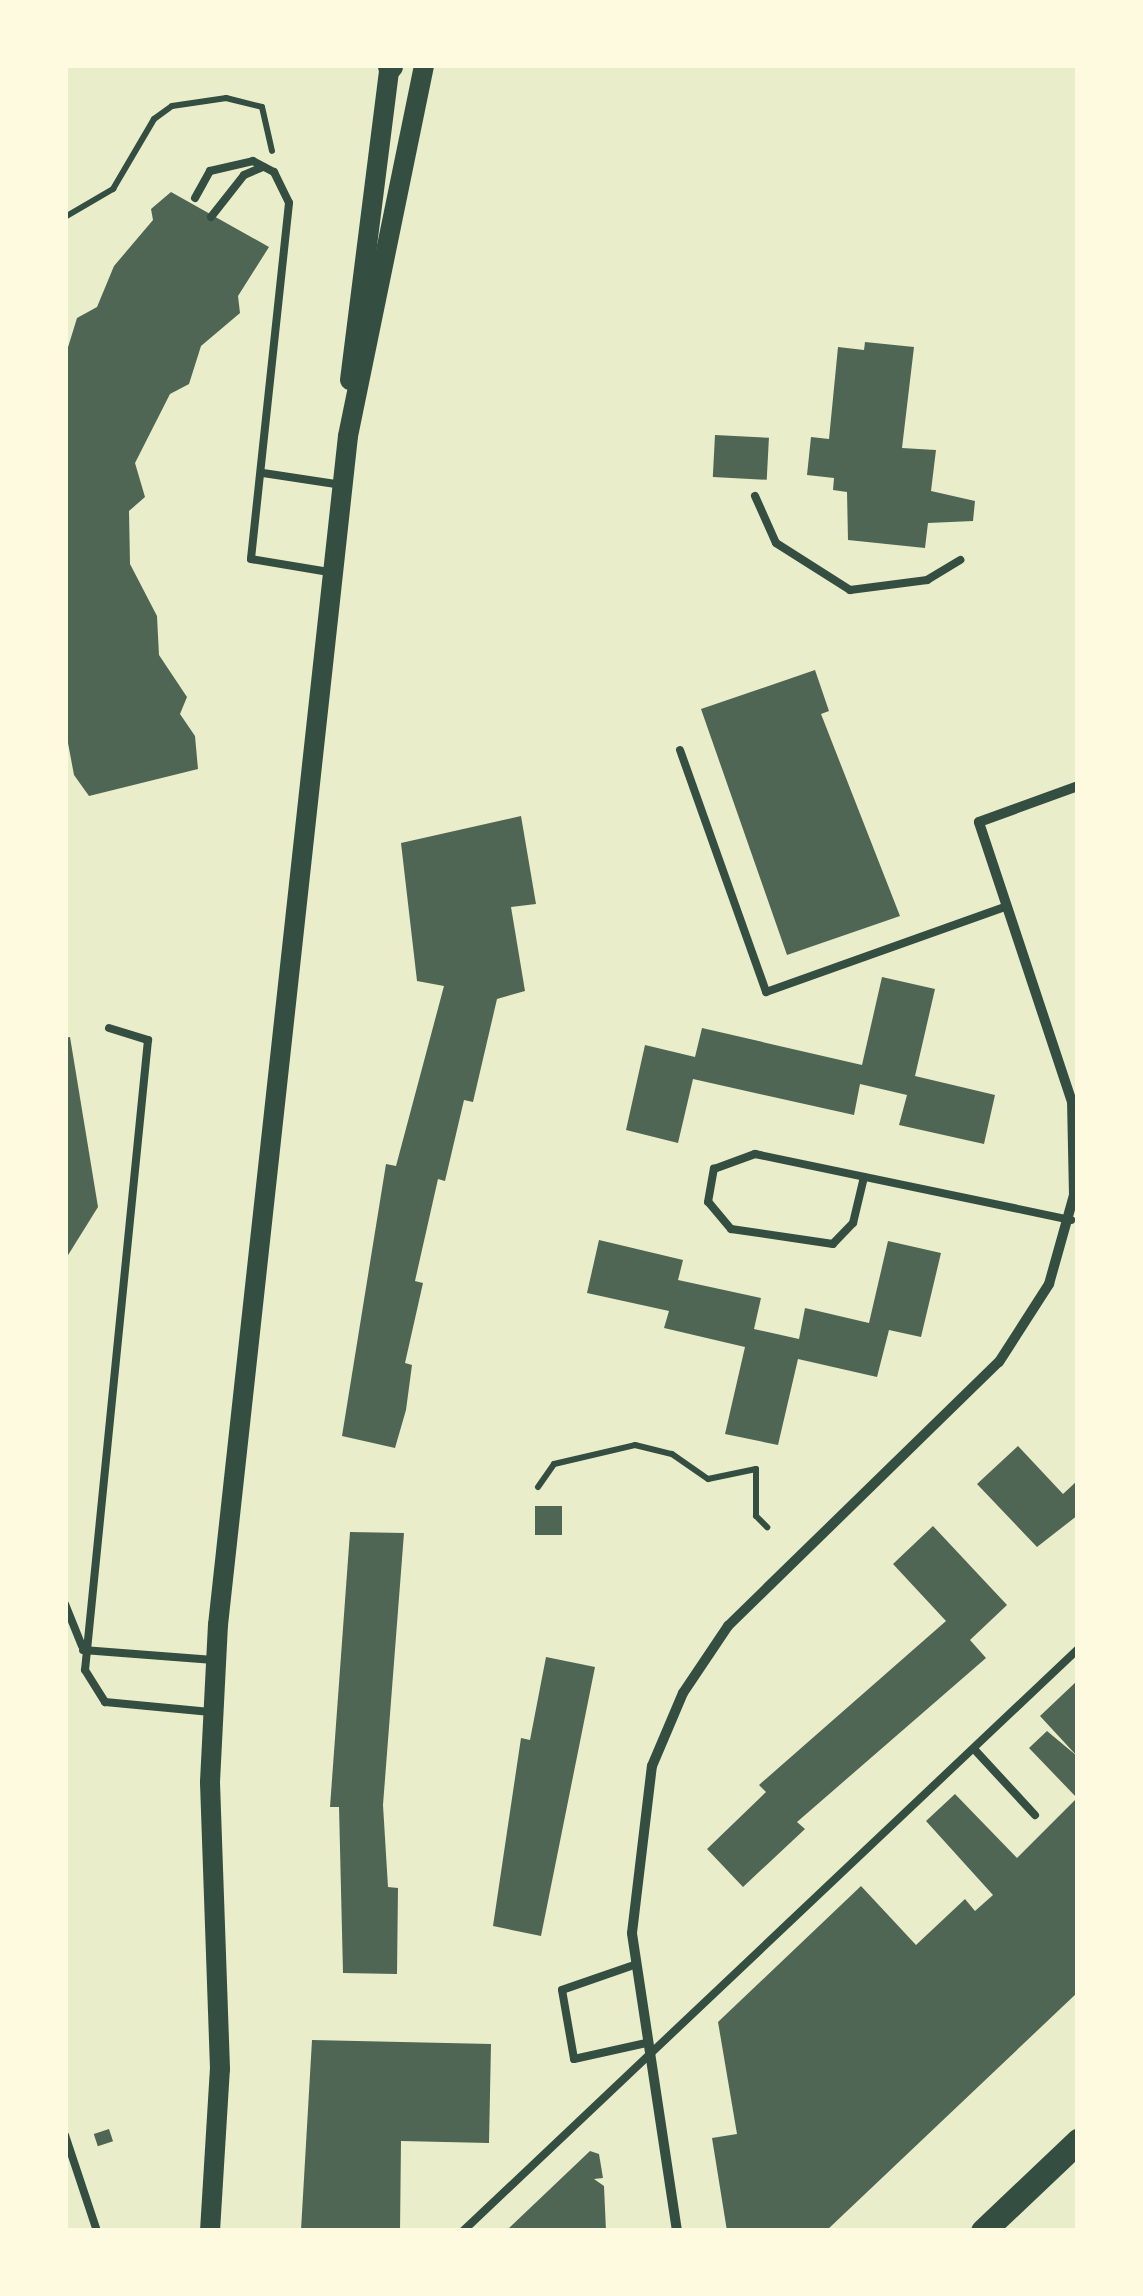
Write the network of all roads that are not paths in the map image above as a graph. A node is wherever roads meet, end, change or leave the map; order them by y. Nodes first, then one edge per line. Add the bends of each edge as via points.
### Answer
1 (390, 65) edge
2 (424, 65) edge
3 (264, 167) junction
4 (196, 198) dead end
5 (211, 217) dead end
6 (348, 436) junction
7 (263, 473) junction
8 (342, 485) junction
9 (755, 496) dead end
10 (960, 560) dead end
11 (332, 572) junction
12 (680, 750) dead end
13 (1078, 786) edge
14 (1008, 906) junction
15 (109, 1028) dead end
16 (864, 1177) junction
17 (1071, 1220) junction
18 (65, 1604) edge
19 (1078, 1649) edge
20 (84, 1650) junction
21 (216, 1660) junction
22 (213, 1712) junction
23 (974, 1749) junction
24 (1035, 1816) dead end
25 (634, 1965) junction
26 (646, 2043) junction
27 (649, 2062) junction
28 (65, 2135) edge
29 (1078, 2141) edge
30 (98, 2231) edge
31 (210, 2231) edge
32 (463, 2231) edge
33 (677, 2231) edge
34 (983, 2231) edge

1 - 6 main road
2 - 6 main road
3 - 4 lane via 228,162
3 - 5 lane via 232,187
3 - 7 lane via 274,172 289,203
6 - 8 main road
7 - 8 lane
7 - 11 lane via 251,559
8 - 11 main road
9 - 10 lane via 776,543 850,590 926,580
11 - 21 main road
12 - 14 lane via 766,992
13 - 14 street via 979,822
14 - 17 street via 1072,1102
15 - 20 lane via 148,1040
16 - 16 lane via 742,1154 714,1169 708,1202 731,1229 833,1244 853,1223
16 - 17 lane
17 - 25 street via 1019,1338 754,1596 683,1693 642,1806
18 - 20 lane
19 - 23 lane
20 - 21 lane
20 - 22 lane via 91,1688 105,1702
21 - 22 main road
22 - 31 main road via 220,2069
23 - 24 lane
23 - 27 lane
25 - 26 street
25 - 26 lane via 562,1990 574,2058
26 - 27 street
27 - 32 lane
27 - 33 street
28 - 30 lane
29 - 34 main road

